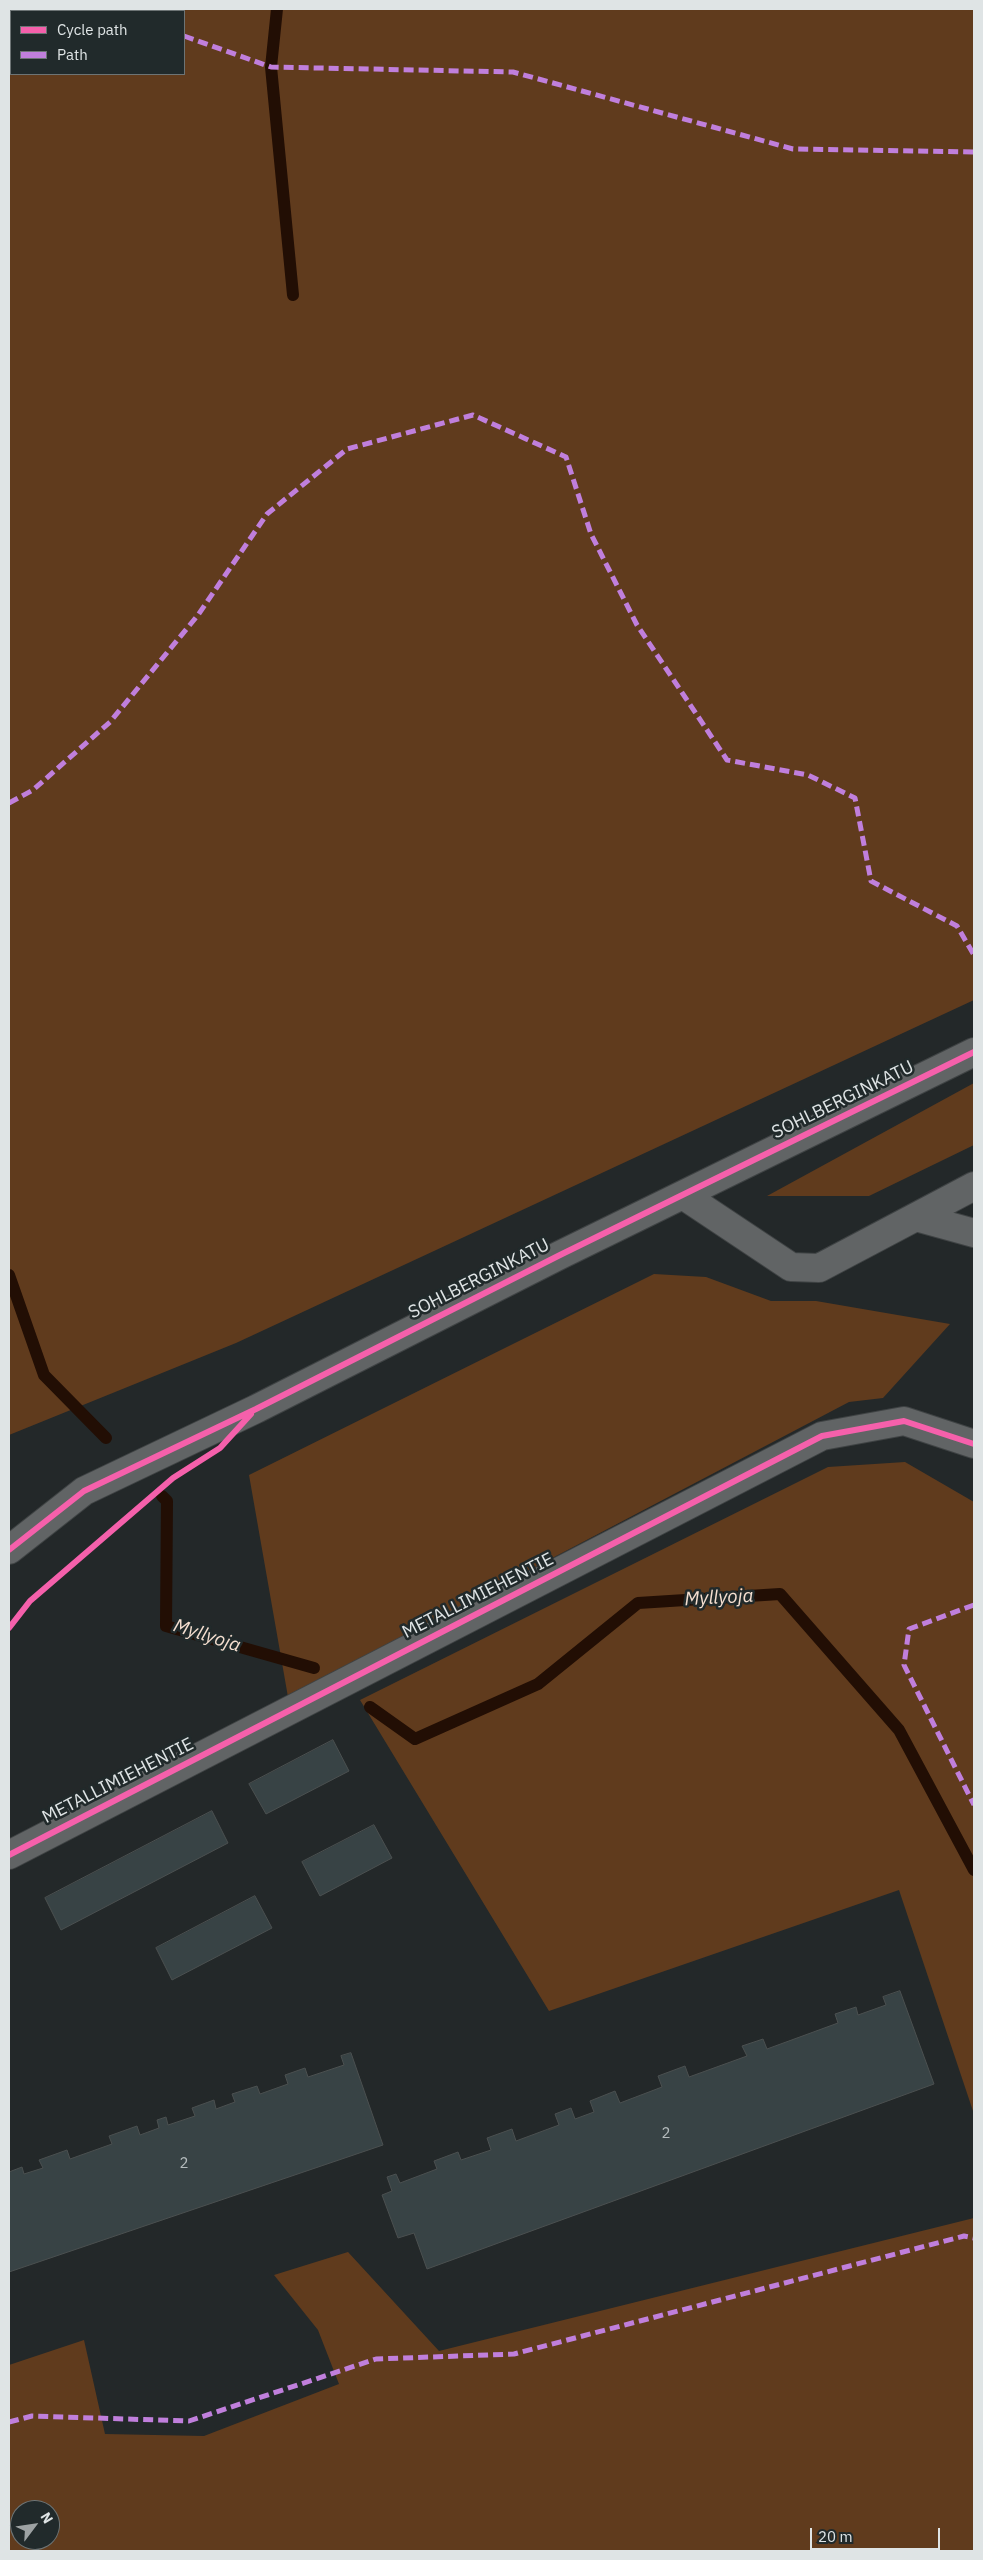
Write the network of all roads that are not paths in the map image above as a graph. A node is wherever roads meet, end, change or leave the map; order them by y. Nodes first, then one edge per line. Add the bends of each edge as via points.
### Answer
1 (974, 1052) edge
2 (974, 1186) edge
3 (683, 1195) junction
4 (916, 1217) junction
5 (974, 1233) edge
6 (974, 1444) edge
7 (9, 1550) edge
8 (9, 1855) edge

1 - 3 street, SOHLBERGINKATU
2 - 4 street
3 - 4 street via 791,1268 819,1268
3 - 7 street, SOHLBERGINKATU via 256,1409 84,1491
4 - 5 street
6 - 8 street, METALLIMIEHENTIE via 904,1420 822,1436

